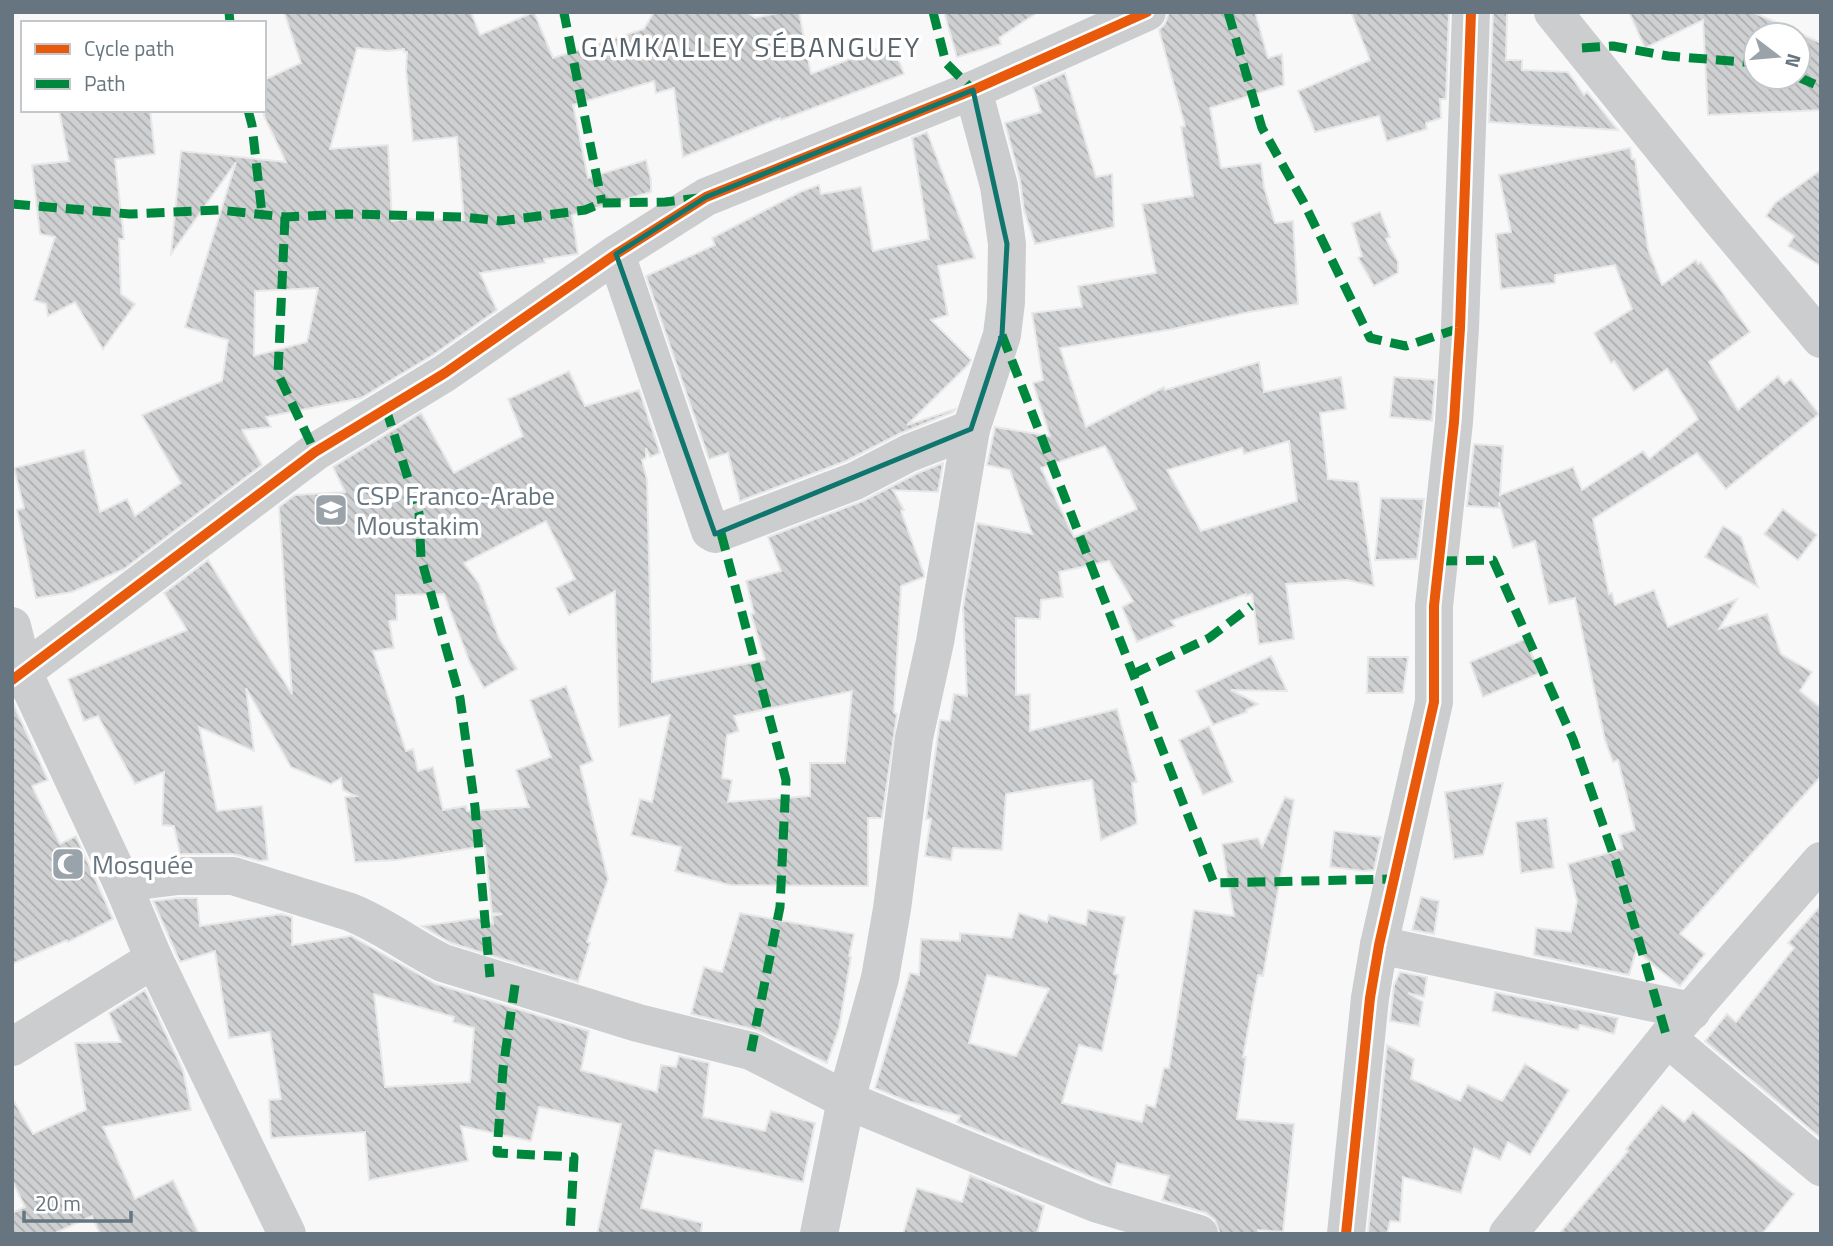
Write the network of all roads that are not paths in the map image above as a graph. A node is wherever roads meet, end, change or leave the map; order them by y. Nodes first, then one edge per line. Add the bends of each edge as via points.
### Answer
1 (1147, 12) edge
2 (1471, 12) edge
3 (1553, 12) edge
4 (973, 90) junction
5 (616, 254) junction
6 (1821, 339) edge
7 (971, 429) junction
8 (12, 626) edge
9 (18, 677) edge
10 (1821, 861) edge
11 (122, 883) junction
12 (1379, 945) junction
13 (154, 959) junction
14 (1680, 1025) junction
15 (12, 1047) edge
16 (846, 1100) junction
17 (1821, 1167) edge
18 (288, 1234) edge
19 (819, 1234) edge
20 (1199, 1234) edge
21 (1346, 1234) edge
22 (1508, 1234) edge

1 - 4 street
2 - 12 street via 1460,328 1434,606 1434,702
3 - 6 street
4 - 5 street via 706,197
4 - 7 street via 999,186 1007,255 1002,335
5 - 7 street via 710,531 715,534 855,481
5 - 9 street via 445,373 315,452
7 - 16 street via 914,738 880,978
8 - 9 street
9 - 11 street
10 - 14 street
11 - 13 street
11 - 16 street via 233,876 320,902 365,918 443,963 638,1023 751,1051
12 - 14 street
12 - 21 street
13 - 15 street
13 - 18 street
14 - 17 street
14 - 22 street
16 - 19 street
16 - 20 street via 1095,1203

